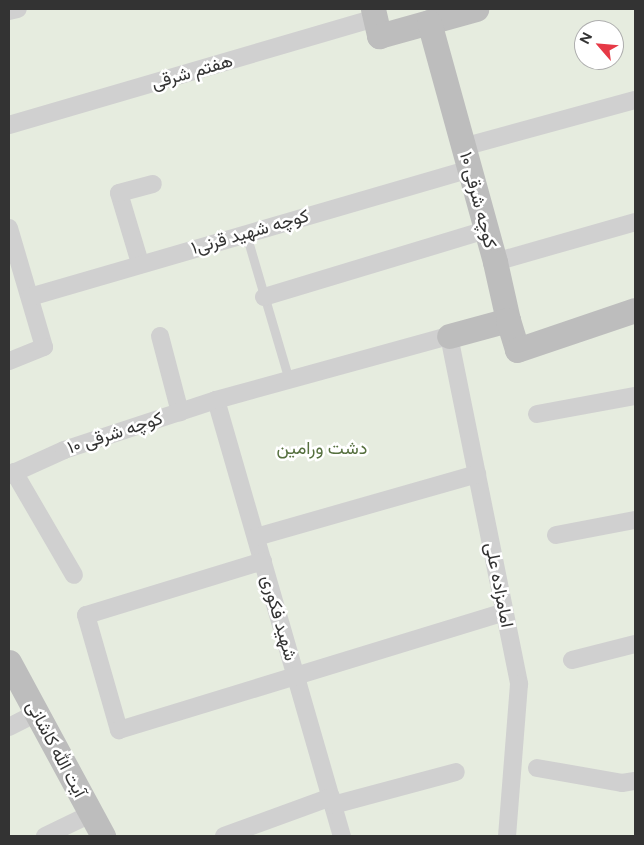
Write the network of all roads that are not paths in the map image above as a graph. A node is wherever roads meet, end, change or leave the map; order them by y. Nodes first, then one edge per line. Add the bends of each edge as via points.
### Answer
1 (18, 9) edge
2 (476, 9) edge
3 (9, 11) edge
4 (376, 21) edge
5 (429, 22) junction
6 (635, 100) edge
7 (9, 125) edge
8 (467, 158) junction
9 (153, 184) dead end
10 (635, 222) edge
11 (486, 230) junction
12 (9, 232) edge
13 (246, 234) junction
14 (495, 262) junction
15 (140, 263) junction
16 (30, 297) junction
17 (264, 297) junction
18 (635, 310) edge
19 (508, 320) junction
20 (160, 336) dead end
21 (449, 336) junction
22 (9, 361) edge
23 (289, 380) junction
24 (635, 396) edge
25 (220, 399) junction
26 (180, 412) junction
27 (538, 414) dead end
28 (12, 474) edge
29 (477, 474) junction
30 (635, 520) edge
31 (556, 535) dead end
32 (256, 537) junction
33 (263, 561) junction
34 (74, 575) dead end
35 (504, 612) junction
36 (635, 644) edge
37 (572, 660) dead end
38 (9, 662) edge
39 (296, 676) junction
40 (36, 713) junction
41 (9, 727) edge
42 (537, 768) dead end
43 (456, 772) dead end
44 (635, 781) edge
45 (332, 801) junction
46 (91, 814) junction
47 (46, 836) edge
48 (103, 836) edge
49 (224, 836) edge
50 (342, 836) edge
51 (507, 836) edge

1 - 3 street
2 - 5 street
4 - 5 street
4 - 7 street, هفتم شرقی
5 - 8 street, کوچه شرقی ۱۰
6 - 8 street, کوچه شهید قرنی۱
8 - 11 street, کوچه شرقی ۱۰
8 - 13 street, کوچه شهید قرنی۱
9 - 15 street via 119,193
10 - 14 street
11 - 14 street, کوچه شرقی ۱۰
11 - 17 street
12 - 16 street
13 - 15 street, کوچه شهید قرنی۱
13 - 17 lane
14 - 19 street, کوچه شرقی ۱۰
15 - 16 street, کوچه شهید قرنی۱
16 - 22 street via 44,347
17 - 23 lane
18 - 19 street, کوچه شرقی ۱۰ via 517,350
19 - 21 street
20 - 26 street
21 - 23 street, کوچه شرقی ۱۰
21 - 29 street, امامزاده علی
23 - 25 street, کوچه شرقی ۱۰
24 - 27 street
25 - 26 street, کوچه شرقی ۱۰
25 - 32 street, شهید فکوری
26 - 28 street, کوچه شرقی ۱۰ via 64,450
28 - 34 street
29 - 32 street
29 - 35 street, امامزاده علی
30 - 31 street
32 - 33 street, شهید فکوری
33 - 39 street, شهید فکوری
33 - 39 street via 86,615 119,730
35 - 39 street
35 - 51 street, امامزاده علی via 519,684
36 - 37 street
38 - 40 street, آیت الله کاشانی
39 - 45 street, شهید فکوری
40 - 41 street
40 - 46 street, آیت الله کاشانی
42 - 44 street via 622,783
43 - 45 street
45 - 49 street
45 - 50 street, شهید فکوری
46 - 47 street
46 - 48 street, آیت الله کاشانی

